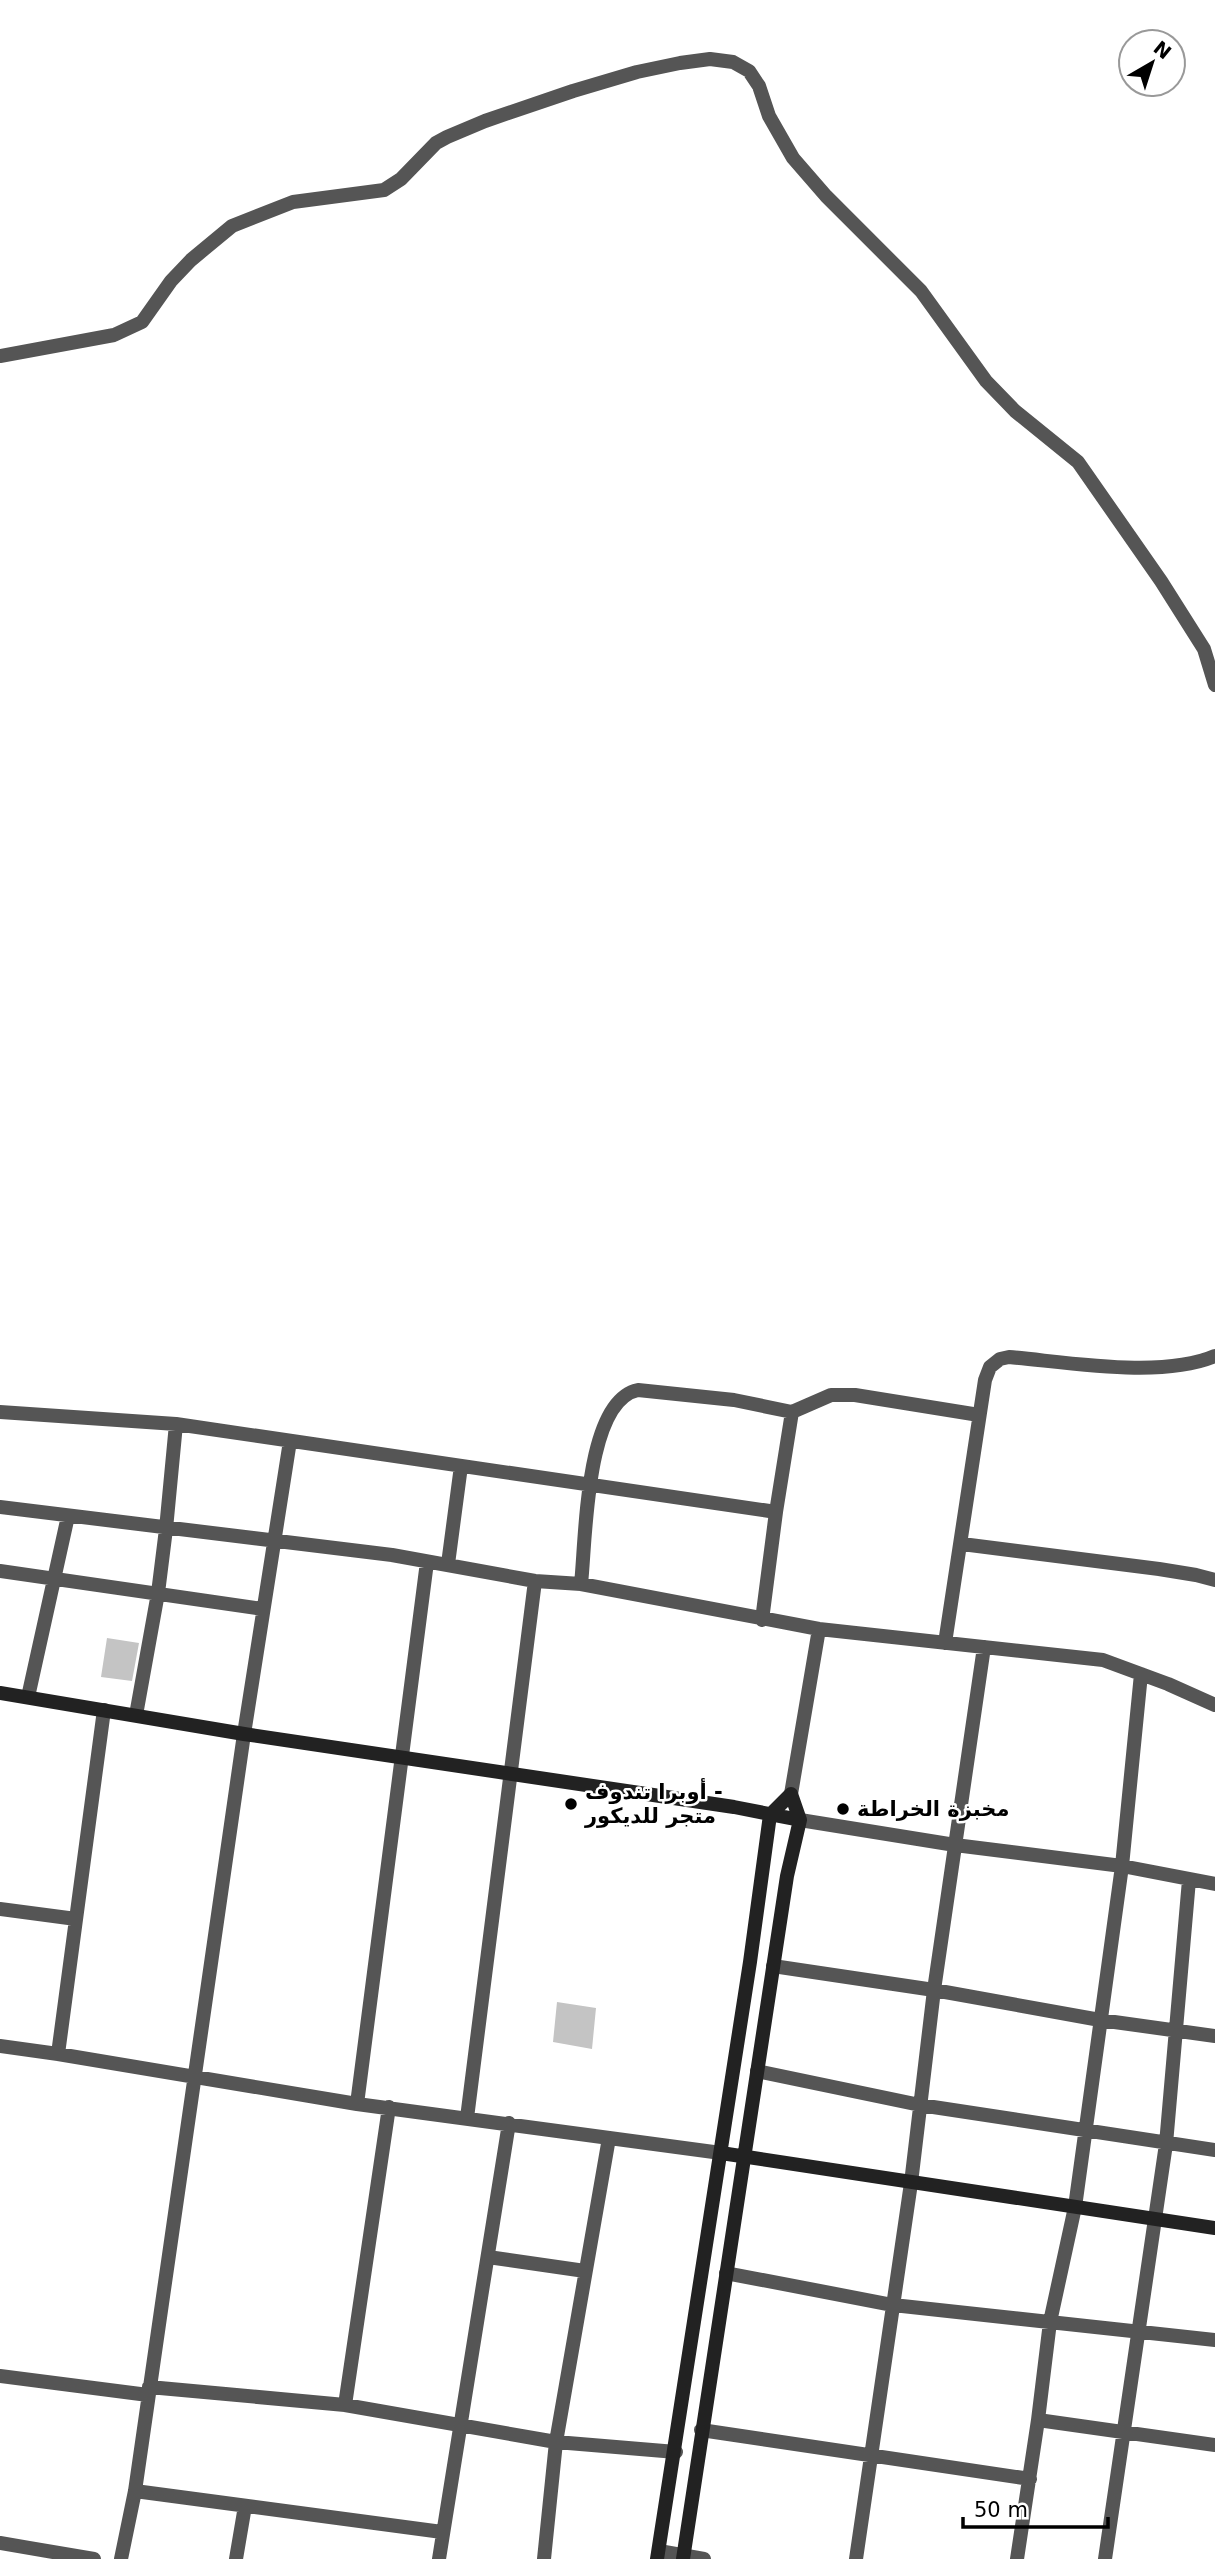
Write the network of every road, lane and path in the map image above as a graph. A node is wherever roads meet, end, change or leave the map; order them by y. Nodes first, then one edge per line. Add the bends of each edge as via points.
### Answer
1 (0, 356) edge
2 (1215, 685) edge
3 (1215, 1356) edge
4 (0, 1412) edge
5 (792, 1412) junction
6 (979, 1415) junction
7 (176, 1424) junction
8 (290, 1441) junction
9 (461, 1466) junction
10 (591, 1485) junction
11 (0, 1507) edge
12 (776, 1512) junction
13 (68, 1516) junction
14 (166, 1529) junction
15 (275, 1542) junction
16 (962, 1544) junction
17 (427, 1562) junction
18 (448, 1564) junction
19 (0, 1571) edge
20 (53, 1578) junction
21 (1215, 1580) edge
22 (535, 1581) junction
23 (581, 1584) junction
24 (158, 1593) junction
25 (263, 1609) junction
26 (762, 1620) junction
27 (819, 1629) junction
28 (945, 1643) junction
29 (984, 1647) junction
30 (1141, 1674) junction
31 (0, 1693) edge
32 (28, 1697) junction
33 (1215, 1705) edge
34 (104, 1710) junction
35 (136, 1716) junction
36 (244, 1734) junction
37 (400, 1756) junction
38 (512, 1775) junction
39 (791, 1794) junction
40 (770, 1815) junction
41 (800, 1820) junction
42 (955, 1845) junction
43 (1122, 1866) junction
44 (1189, 1880) junction
45 (1215, 1884) edge
46 (0, 1909) edge
47 (76, 1919) junction
48 (774, 1966) junction
49 (934, 1990) junction
50 (1100, 2021) junction
51 (1176, 2030) junction
52 (1215, 2036) edge
53 (0, 2046) edge
54 (58, 2054) junction
55 (757, 2071) junction
56 (196, 2076) junction
57 (357, 2104) junction
58 (920, 2105) junction
59 (388, 2107) junction
60 (467, 2118) junction
61 (509, 2123) junction
62 (1086, 2129) junction
63 (608, 2138) junction
64 (1166, 2144) junction
65 (1215, 2150) edge
66 (721, 2153) junction
67 (744, 2157) junction
68 (911, 2183) junction
69 (1075, 2207) junction
70 (1154, 2219) junction
71 (1215, 2228) edge
72 (488, 2257) junction
73 (585, 2271) junction
74 (726, 2273) junction
75 (893, 2305) junction
76 (1049, 2322) junction
77 (1136, 2333) junction
78 (1215, 2340) edge
79 (689, 2358) junction
80 (712, 2363) junction
81 (0, 2376) edge
82 (149, 2391) junction
83 (345, 2405) junction
84 (1038, 2420) junction
85 (461, 2424) junction
86 (701, 2430) junction
87 (1124, 2432) junction
88 (556, 2442) junction
89 (1215, 2445) edge
90 (676, 2452) junction
91 (870, 2456) junction
92 (1030, 2479) junction
93 (135, 2491) junction
94 (245, 2506) junction
95 (442, 2532) junction
96 (0, 2543) edge
97 (658, 2555) edge
98 (683, 2557) edge
99 (94, 2559) edge
100 (121, 2559) edge
101 (236, 2559) edge
102 (439, 2559) edge
103 (544, 2559) edge
104 (704, 2559) edge
105 (856, 2559) edge
106 (1017, 2559) edge
107 (1104, 2559) edge

1 - 2 street via 131,329 148,315 191,260 232,226 293,202 384,190 436,143 485,121 637,72 710,59 733,62 749,71 759,86 769,116 793,158 921,291 986,381 1078,462 1204,649
3 - 6 street via 1154,1367 1000,1359 985,1380
4 - 7 street
5 - 6 street via 825,1396 843,1395
5 - 10 street via 734,1400 629,1392 615,1402 595,1446
5 - 12 street
6 - 16 street
7 - 8 street
7 - 14 street
8 - 9 street
8 - 15 street
9 - 10 street
9 - 18 street
10 - 12 street
10 - 23 street
11 - 13 street
12 - 26 street
13 - 14 street
13 - 20 street
14 - 15 street
14 - 24 street
15 - 17 street
15 - 25 street
16 - 21 street
16 - 28 street
17 - 18 street
17 - 37 street
18 - 22 street
19 - 20 street
20 - 24 street
20 - 32 street
22 - 23 street
22 - 38 street
23 - 26 street
24 - 25 street
24 - 35 street
25 - 36 street
26 - 27 street
27 - 28 street
27 - 39 street
28 - 29 street
29 - 30 street via 1103,1660
29 - 42 street
30 - 33 street
30 - 43 street
31 - 32 street
32 - 34 street
34 - 35 street
34 - 47 street
35 - 36 street
36 - 37 street
36 - 56 street
37 - 38 street
37 - 57 street
38 - 40 street
38 - 60 street
39 - 40 street
39 - 41 street
40 - 41 street
40 - 66 street
41 - 42 street
41 - 48 street
42 - 43 street
42 - 49 street
43 - 44 street
43 - 50 street
44 - 45 street
44 - 51 street
46 - 47 street
47 - 54 street
48 - 49 street
48 - 55 street
49 - 50 street
49 - 58 street
50 - 51 street
50 - 62 street
51 - 52 street
51 - 64 street
53 - 54 street
54 - 56 street
55 - 58 street
55 - 67 street
56 - 57 street
56 - 82 street
57 - 59 street
58 - 62 street
58 - 68 street
59 - 60 street
59 - 83 street
60 - 61 street
61 - 63 street
61 - 72 street
62 - 64 street
62 - 69 street
63 - 66 street
63 - 73 street
64 - 65 street
64 - 70 street
66 - 67 street
66 - 79 street
67 - 68 street
67 - 74 street
68 - 69 street
68 - 75 street
69 - 70 street
69 - 76 street
70 - 71 street
70 - 77 street
72 - 73 street
72 - 85 street
73 - 88 street
74 - 75 street
74 - 80 street
75 - 76 street
75 - 91 street
76 - 77 street
76 - 84 street
77 - 78 street
77 - 87 street
79 - 80 street
79 - 90 street
80 - 86 street
81 - 82 street
82 - 83 street
82 - 93 street
83 - 85 street
84 - 87 street
84 - 92 street
85 - 88 street
85 - 95 street
86 - 91 street
86 - 98 street
87 - 89 street
87 - 107 street
88 - 90 street
88 - 103 street
90 - 97 street
91 - 92 street
91 - 105 street
92 - 106 street
93 - 94 street
93 - 100 street
94 - 95 street
94 - 101 street
95 - 102 street
96 - 99 street
97 - 98 street
98 - 104 street

